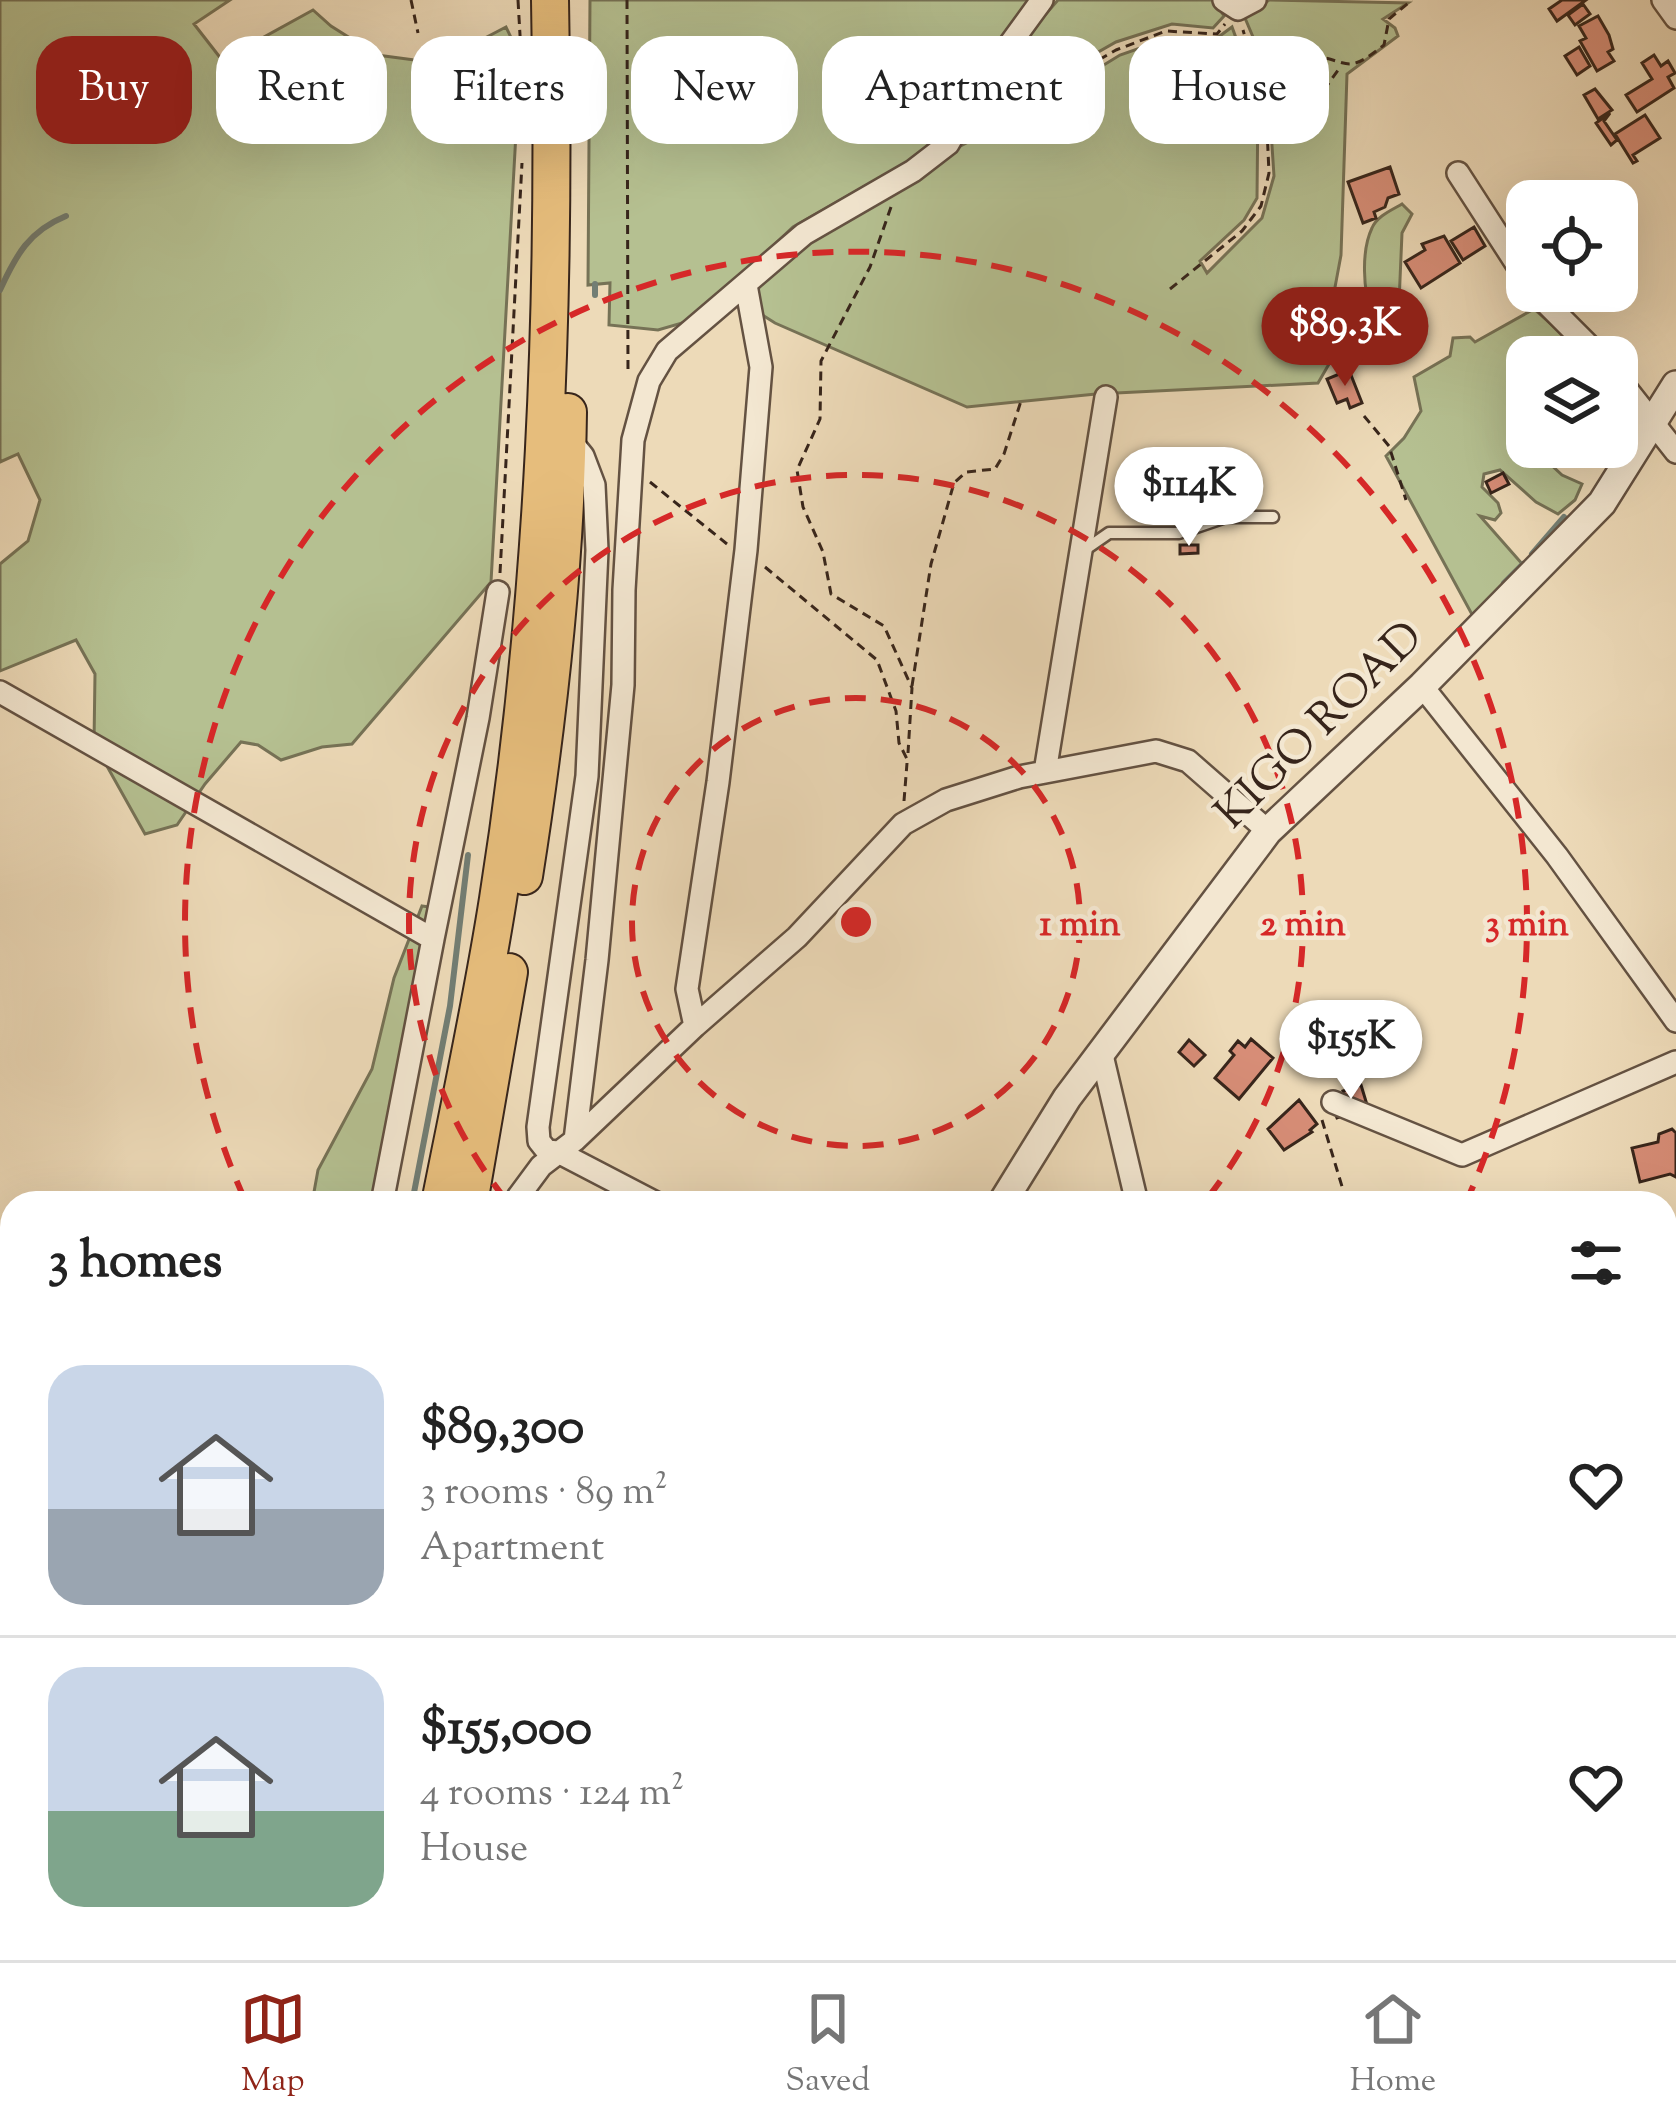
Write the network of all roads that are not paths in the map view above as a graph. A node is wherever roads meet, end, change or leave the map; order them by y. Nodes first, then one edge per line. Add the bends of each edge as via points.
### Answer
1 (550, 0) edge
2 (573, 0) edge
3 (1042, 0) edge
4 (1663, 0) edge
5 (1676, 18) edge
6 (1458, 173) dead end
7 (1506, 247) edge
8 (746, 285) junction
9 (1555, 312) edge
10 (1579, 336) edge
11 (1676, 386) edge
12 (1106, 397) dead end
13 (1638, 404) edge
14 (1652, 422) junction
15 (568, 436) junction
16 (1676, 452) edge
17 (1273, 517) dead end
18 (1081, 553) junction
19 (498, 592) road end
20 (1422, 686) junction
21 (0, 692) edge
22 (1046, 772) junction
23 (1268, 830) junction
24 (433, 939) junction
25 (1676, 1021) edge
26 (694, 1027) junction
27 (1101, 1051) junction
28 (1676, 1062) edge
29 (1326, 1108) road end
30 (538, 1127) junction
31 (566, 1146) junction
32 (384, 1191) edge
33 (442, 1191) edge
34 (472, 1191) edge
35 (520, 1191) edge
36 (524, 1191) edge
37 (637, 1191) edge
38 (1009, 1191) edge
39 (1134, 1191) edge

1 - 33 highway via 549,348 525,675 499,894
2 - 15 highway
3 - 8 street via 948,144 804,234
4 - 5 street
6 - 7 street
8 - 26 street via 761,367 746,550 687,989
8 - 31 street via 667,351 649,381 633,440 623,685 597,960
9 - 10 street
11 - 14 street, KIGO ROAD
12 - 18 street
13 - 14 street
14 - 16 street
14 - 20 street, KIGO ROAD via 1602,503
15 - 30 street via 594,485 596,573 586,776
15 - 34 highway via 538,782
17 - 18 lane via 1226,517 1179,533 1109,533
18 - 22 street
19 - 24 street
20 - 23 street, KIGO ROAD
20 - 25 street
21 - 24 street
22 - 23 street via 1166,753 1188,761
22 - 26 street via 946,800 903,824 796,937
23 - 27 street, KIGO ROAD
24 - 32 street
26 - 31 street
27 - 38 street, KIGO ROAD
27 - 39 street
28 - 29 street via 1462,1155
30 - 31 street via 547,1150
30 - 35 street
31 - 36 street
31 - 37 street

